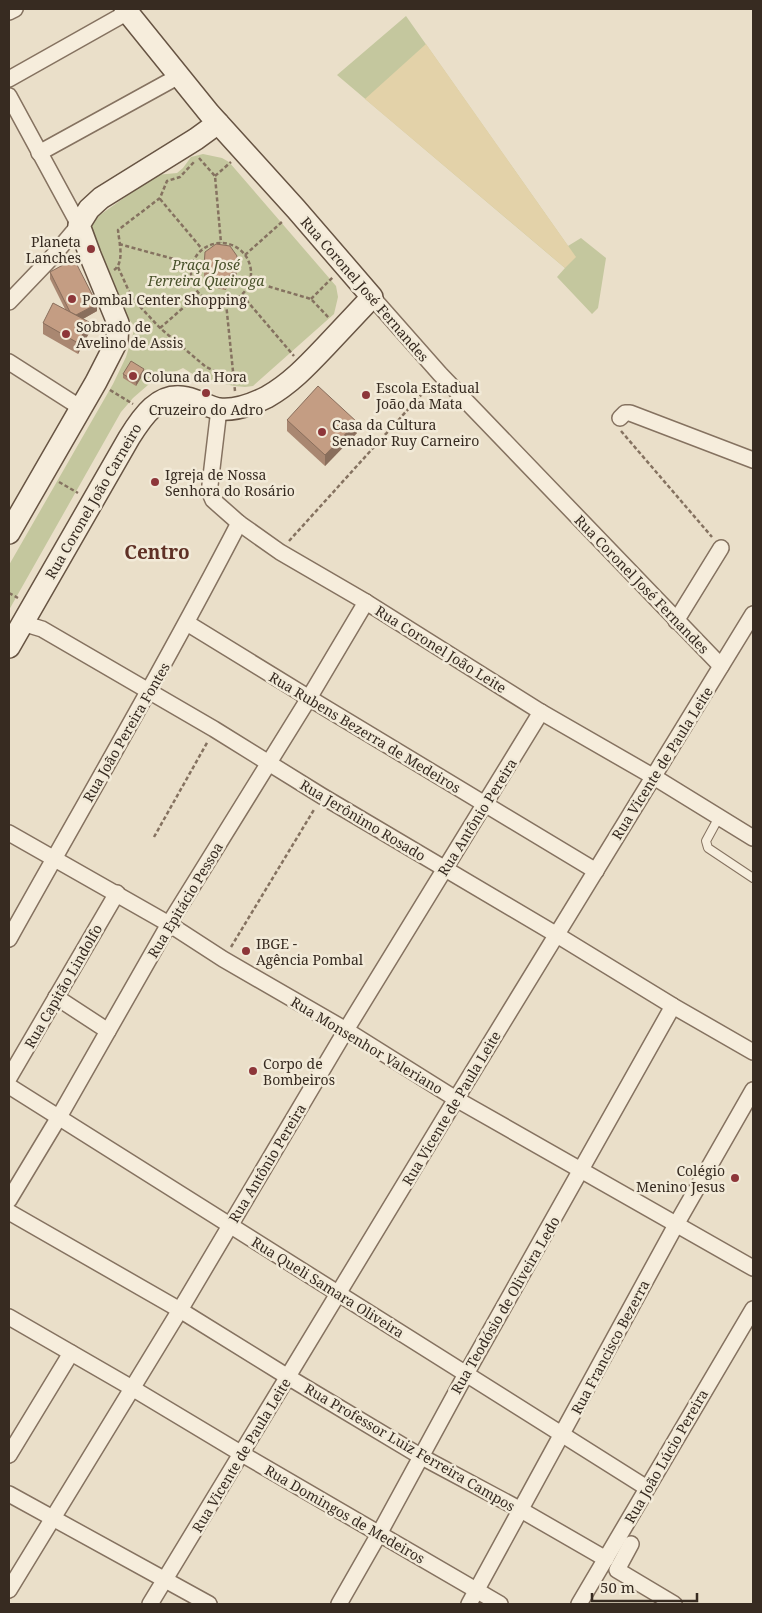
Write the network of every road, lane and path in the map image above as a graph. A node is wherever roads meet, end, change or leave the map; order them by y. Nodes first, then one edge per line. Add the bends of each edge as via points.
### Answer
1 (14, 9) edge
2 (126, 10) edge
3 (9, 12) edge
4 (180, 76) junction
5 (9, 79) edge
6 (9, 96) edge
7 (218, 122) junction
8 (15, 124) edge
9 (193, 151) junction
10 (243, 151) junction
11 (40, 153) junction
12 (215, 176) junction
13 (160, 198) junction
14 (296, 210) junction
15 (79, 225) junction
16 (221, 243) junction
17 (119, 244) junction
18 (202, 249) junction
19 (245, 255) junction
20 (192, 264) junction
21 (344, 266) junction
22 (118, 267) junction
23 (100, 280) junction
24 (250, 281) junction
25 (199, 294) junction
26 (242, 295) junction
27 (372, 297) junction
28 (311, 299) junction
29 (9, 302) edge
30 (226, 303) junction
31 (160, 328) junction
32 (341, 330) junction
33 (9, 362) edge
34 (304, 368) junction
35 (440, 374) junction
36 (234, 380) junction
37 (96, 382) junction
38 (81, 408) junction
39 (228, 408) junction
40 (147, 412) junction
41 (620, 418) joint
42 (753, 460) edge
43 (44, 473) junction
44 (92, 501) junction
45 (239, 523) junction
46 (9, 533) edge
47 (721, 548) joint
48 (280, 552) junction
49 (366, 602) junction
50 (753, 614) edge
51 (676, 621) junction
52 (187, 623) junction
53 (22, 624) junction
54 (9, 647) edge
55 (722, 666) junction
56 (149, 691) junction
57 (309, 698) junction
58 (541, 712) junction
59 (214, 729) junction
60 (269, 763) junction
61 (654, 777) junction
62 (322, 796) junction
63 (485, 804) junction
64 (719, 817) junction
65 (9, 833) edge
66 (154, 837) dead end
67 (753, 838) edge
68 (54, 859) junction
69 (445, 870) junction
70 (596, 871) junction
71 (753, 878) edge
72 (117, 893) junction
73 (169, 924) junction
74 (557, 935) junction
75 (9, 938) edge
76 (223, 959) junction
77 (56, 997) junction
78 (673, 1006) junction
79 (346, 1030) junction
80 (108, 1031) junction
81 (753, 1052) edge
82 (9, 1078) edge
83 (9, 1086) edge
84 (753, 1090) edge
85 (456, 1099) junction
86 (59, 1117) junction
87 (581, 1171) junction
88 (9, 1200) edge
89 (9, 1212) edge
90 (676, 1223) junction
91 (230, 1225) junction
92 (753, 1268) edge
93 (339, 1294) junction
94 (753, 1309) edge
95 (180, 1310) junction
96 (9, 1317) edge
97 (71, 1354) junction
98 (466, 1374) junction
99 (288, 1377) junction
100 (132, 1388) junction
101 (562, 1435) junction
102 (242, 1454) junction
103 (9, 1455) edge
104 (420, 1456) junction
105 (647, 1488) junction
106 (9, 1494) edge
107 (521, 1510) junction
108 (53, 1517) junction
109 (379, 1534) junction
110 (631, 1544) dead end
111 (606, 1559) junction
112 (165, 1580) junction
113 (9, 1590) edge
114 (476, 1590) junction
115 (150, 1604) edge
116 (209, 1604) edge
117 (339, 1604) edge
118 (468, 1604) edge
119 (500, 1604) edge
120 (580, 1604) edge
121 (674, 1604) edge

1 - 3 street
2 - 4 main road, Rua Coronel José Fernandes
2 - 5 street
4 - 7 main road, Rua Coronel José Fernandes
4 - 11 street
6 - 8 street
7 - 9 main road
7 - 10 main road, Rua Coronel José Fernandes
8 - 11 street
9 - 12 path
9 - 13 path via 180,177 168,181
9 - 15 main road via 101,198
10 - 12 path
10 - 14 main road, Rua Coronel José Fernandes
11 - 15 street
12 - 16 path
13 - 17 path via 118,230
13 - 18 path
14 - 19 path
14 - 21 main road, Rua Coronel José Fernandes
15 - 23 main road
15 - 29 street
16 - 18 path
16 - 19 path via 234,246
17 - 20 path
17 - 22 path
18 - 20 path
19 - 24 path
20 - 25 path via 192,281
21 - 27 main road, Rua Coronel José Fernandes
21 - 28 path
22 - 23 path
22 - 31 path via 132,298
23 - 37 main road via 119,330 117,341
24 - 26 path
24 - 28 path
25 - 30 path via 212,302
25 - 31 path
26 - 30 path
26 - 34 path
27 - 32 main road
27 - 35 street, Rua Coronel José Fernandes
28 - 32 path
30 - 36 path
31 - 36 path via 206,367
32 - 34 main road
33 - 38 street
34 - 39 main road via 266,397
35 - 48 path
35 - 51 street, Rua Coronel José Fernandes
36 - 39 path
37 - 38 main road
37 - 40 path
38 - 43 main road
39 - 40 main road, Rua Coronel João Carneiro via 178,396 160,401
39 - 45 street, Rua Coronel João Leite via 210,493 213,500
40 - 44 main road, Rua Coronel João Carneiro
41 - 42 street via 625,412
41 - 47 path via 621,431
43 - 44 path
43 - 46 main road
44 - 53 main road, Rua Coronel João Carneiro
45 - 48 street, Rua Coronel João Leite
45 - 52 street, Rua João Pereira Fontes
47 - 51 street, Rua Coronel José Fernandes
48 - 49 street, Rua Coronel João Leite
49 - 57 street, Rua Epitácio Pessoa
49 - 58 street, Rua Coronel João Leite
50 - 55 street, Rua Vicente de Paula Leite
51 - 55 street, Rua Coronel José Fernandes
52 - 56 street, Rua João Pereira Fontes
52 - 57 street, Rua Rubens Bezerra de Medeiros
53 - 54 main road, Rua Coronel João Carneiro
53 - 56 street, Rua Jerônimo Rosado via 42,629
55 - 61 street, Rua Vicente de Paula Leite
56 - 59 street, Rua Jerônimo Rosado
56 - 68 street, Rua João Pereira Fontes
57 - 60 street, Rua Epitácio Pessoa
57 - 63 street, Rua Rubens Bezerra de Medeiros
58 - 61 street, Rua Coronel João Leite
58 - 63 street, Rua Antônio Pereira
59 - 60 street, Rua Jerônimo Rosado
59 - 66 path
60 - 62 street, Rua Jerônimo Rosado
60 - 73 street, Rua Epitácio Pessoa
61 - 64 street, Rua Coronel João Leite
61 - 70 street, Rua Vicente de Paula Leite
62 - 69 street, Rua Jerônimo Rosado
62 - 76 path
63 - 69 street, Rua Antônio Pereira
63 - 70 street, Rua Rubens Bezerra de Medeiros
64 - 67 street, Rua Coronel João Leite
64 - 71 lane via 706,841 708,848
65 - 68 street, Rua Monsenhor Valeriano
68 - 72 street, Rua Monsenhor Valeriano
68 - 75 street, Rua João Pereira Fontes
69 - 74 street, Rua Jerônimo Rosado
69 - 79 street, Rua Antônio Pereira
70 - 74 street, Rua Vicente de Paula Leite
72 - 73 street, Rua Monsenhor Valeriano
72 - 77 street, Rua Capitão Lindolfo
73 - 76 street, Rua Monsenhor Valeriano
73 - 80 street, Rua Epitácio Pessoa
74 - 78 street, Rua Jerônimo Rosado
74 - 85 street, Rua Vicente de Paula Leite
76 - 79 street, Rua Monsenhor Valeriano
77 - 80 street
77 - 82 street, Rua Capitão Lindolfo
78 - 81 street, Rua Jerônimo Rosado
78 - 87 street, Rua Teodósio de Oliveira Ledo
79 - 85 street, Rua Monsenhor Valeriano
79 - 91 street, Rua Antônio Pereira
80 - 86 street, Rua Epitácio Pessoa
83 - 86 street, Rua Queli Samara Oliveira
84 - 90 street, Rua Francisco Bezerra
85 - 87 street, Rua Monsenhor Valeriano
85 - 93 street, Rua Vicente de Paula Leite
86 - 88 street, Rua Epitácio Pessoa
86 - 91 street, Rua Queli Samara Oliveira
87 - 90 street, Rua Monsenhor Valeriano
87 - 98 street, Rua Teodósio de Oliveira Ledo
89 - 95 street, Rua Professor Luiz Ferreira Campos
90 - 92 street, Rua Monsenhor Valeriano
90 - 101 street, Rua Francisco Bezerra
91 - 93 street, Rua Queli Samara Oliveira
91 - 95 street, Rua Antônio Pereira
93 - 98 street, Rua Queli Samara Oliveira
93 - 99 street, Rua Vicente de Paula Leite
94 - 105 street, Rua João Lúcio Pereira
95 - 99 street, Rua Professor Luiz Ferreira Campos
95 - 100 street, Rua Antônio Pereira
96 - 97 street, Rua Domingos de Medeiros
97 - 100 street, Rua Domingos de Medeiros
97 - 103 street
98 - 101 street, Rua Queli Samara Oliveira
98 - 104 street, Rua Teodósio de Oliveira Ledo
99 - 102 street, Rua Vicente de Paula Leite
99 - 104 street, Rua Professor Luiz Ferreira Campos
100 - 102 street, Rua Domingos de Medeiros
100 - 108 street, Rua Antônio Pereira
101 - 105 street, Rua Queli Samara Oliveira
101 - 107 street, Rua Francisco Bezerra
102 - 109 street, Rua Domingos de Medeiros
102 - 112 street, Rua Vicente de Paula Leite
104 - 107 street, Rua Professor Luiz Ferreira Campos
104 - 109 street, Rua Teodósio de Oliveira Ledo
105 - 111 street, Rua João Lúcio Pereira
106 - 108 street
107 - 111 street, Rua Professor Luiz Ferreira Campos
107 - 114 street, Rua Francisco Bezerra
108 - 112 street
108 - 113 street, Rua Antônio Pereira
109 - 114 street, Rua Domingos de Medeiros
109 - 117 street, Rua Teodósio de Oliveira Ledo
110 - 121 street via 618,1570
111 - 120 street, Rua João Lúcio Pereira
112 - 115 street, Rua Vicente de Paula Leite
112 - 116 street
114 - 118 street, Rua Francisco Bezerra
114 - 119 street, Rua Domingos de Medeiros

